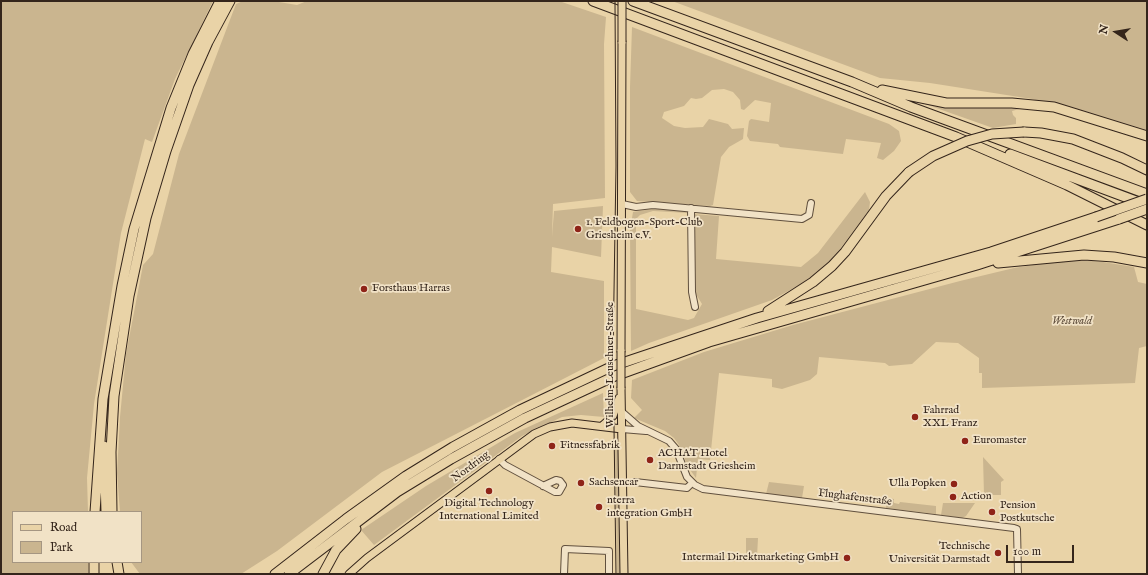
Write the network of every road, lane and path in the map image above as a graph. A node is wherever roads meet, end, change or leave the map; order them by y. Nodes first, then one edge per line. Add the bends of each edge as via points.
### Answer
1 (220, 1) edge
2 (230, 1) edge
3 (593, 1) edge
4 (622, 1) edge
5 (633, 1) edge
6 (852, 82) junction
7 (1147, 136) edge
8 (956, 137) junction
9 (1147, 170) edge
10 (1147, 194) edge
11 (1147, 199) edge
12 (811, 203) dead end
13 (622, 204) junction
14 (1147, 205) edge
15 (691, 208) junction
16 (1147, 209) edge
17 (1147, 225) edge
18 (1147, 263) edge
19 (977, 265) junction
20 (695, 307) dead end
21 (757, 318) junction
22 (109, 361) junction
23 (621, 388) junction
24 (622, 412) junction
25 (602, 426) junction
26 (622, 428) junction
27 (651, 432) junction
28 (499, 459) junction
29 (635, 482) dead end
30 (692, 483) junction
31 (543, 486) dead end
32 (397, 492) junction
33 (95, 511) edge
34 (106, 511) edge
35 (112, 511) edge
36 (94, 563) edge
37 (112, 563) edge
38 (117, 563) edge
39 (94, 574) edge
40 (114, 574) edge
41 (119, 574) edge
42 (275, 574) edge
43 (289, 574) edge
44 (323, 574) edge
45 (350, 574) edge
46 (564, 574) edge
47 (609, 574) edge
48 (624, 574) edge
49 (1018, 574) edge

1 - 22 highway via 186,70 162,134 134,229
2 - 35 highway via 184,96 156,183 142,238 122,337 114,396 111,452
3 - 8 highway
4 - 13 main road, Wilhelm-Leuschner-Straße, bridge
5 - 6 highway
6 - 7 highway via 946,103 1012,103 1054,107
6 - 10 highway via 911,107
8 - 14 highway via 993,148
8 - 17 highway via 1067,185
9 - 21 highway, bridge via 1073,139 1041,133 992,134 967,141 933,156 909,172 886,196 832,266 813,282
11 - 21 highway, bridge via 992,252
12 - 15 street via 809,215 802,219
13 - 15 street via 636,207 653,205
13 - 23 main road, Wilhelm-Leuschner-Straße, bridge
15 - 20 street via 692,286
16 - 19 highway, bridge
18 - 19 highway via 1114,257 1074,255
19 - 32 highway via 709,342 615,376 525,418
21 - 42 highway via 613,366 493,425 406,476 346,518
22 - 33 highway via 100,424
22 - 34 highway via 104,445
23 - 24 main road, Wilhelm-Leuschner-Straße
23 - 25 main road via 613,416
24 - 26 main road, Wilhelm-Leuschner-Straße
24 - 27 street via 634,423
25 - 26 main road, Nordring
25 - 28 main road, Nordring via 572,423 550,427 528,438
26 - 27 street
26 - 48 main road, Wilhelm-Leuschner-Straße
27 - 30 street via 666,438 674,446
28 - 31 street via 505,466
28 - 45 main road, Nordring via 367,558
29 - 30 street via 686,488
30 - 49 street, Flughafenstraße via 697,487 714,491 1017,529
32 - 43 highway
32 - 44 highway via 345,539 330,559
36 - 39 highway
37 - 40 highway
38 - 41 highway
46 - 47 street via 565,549 609,551

